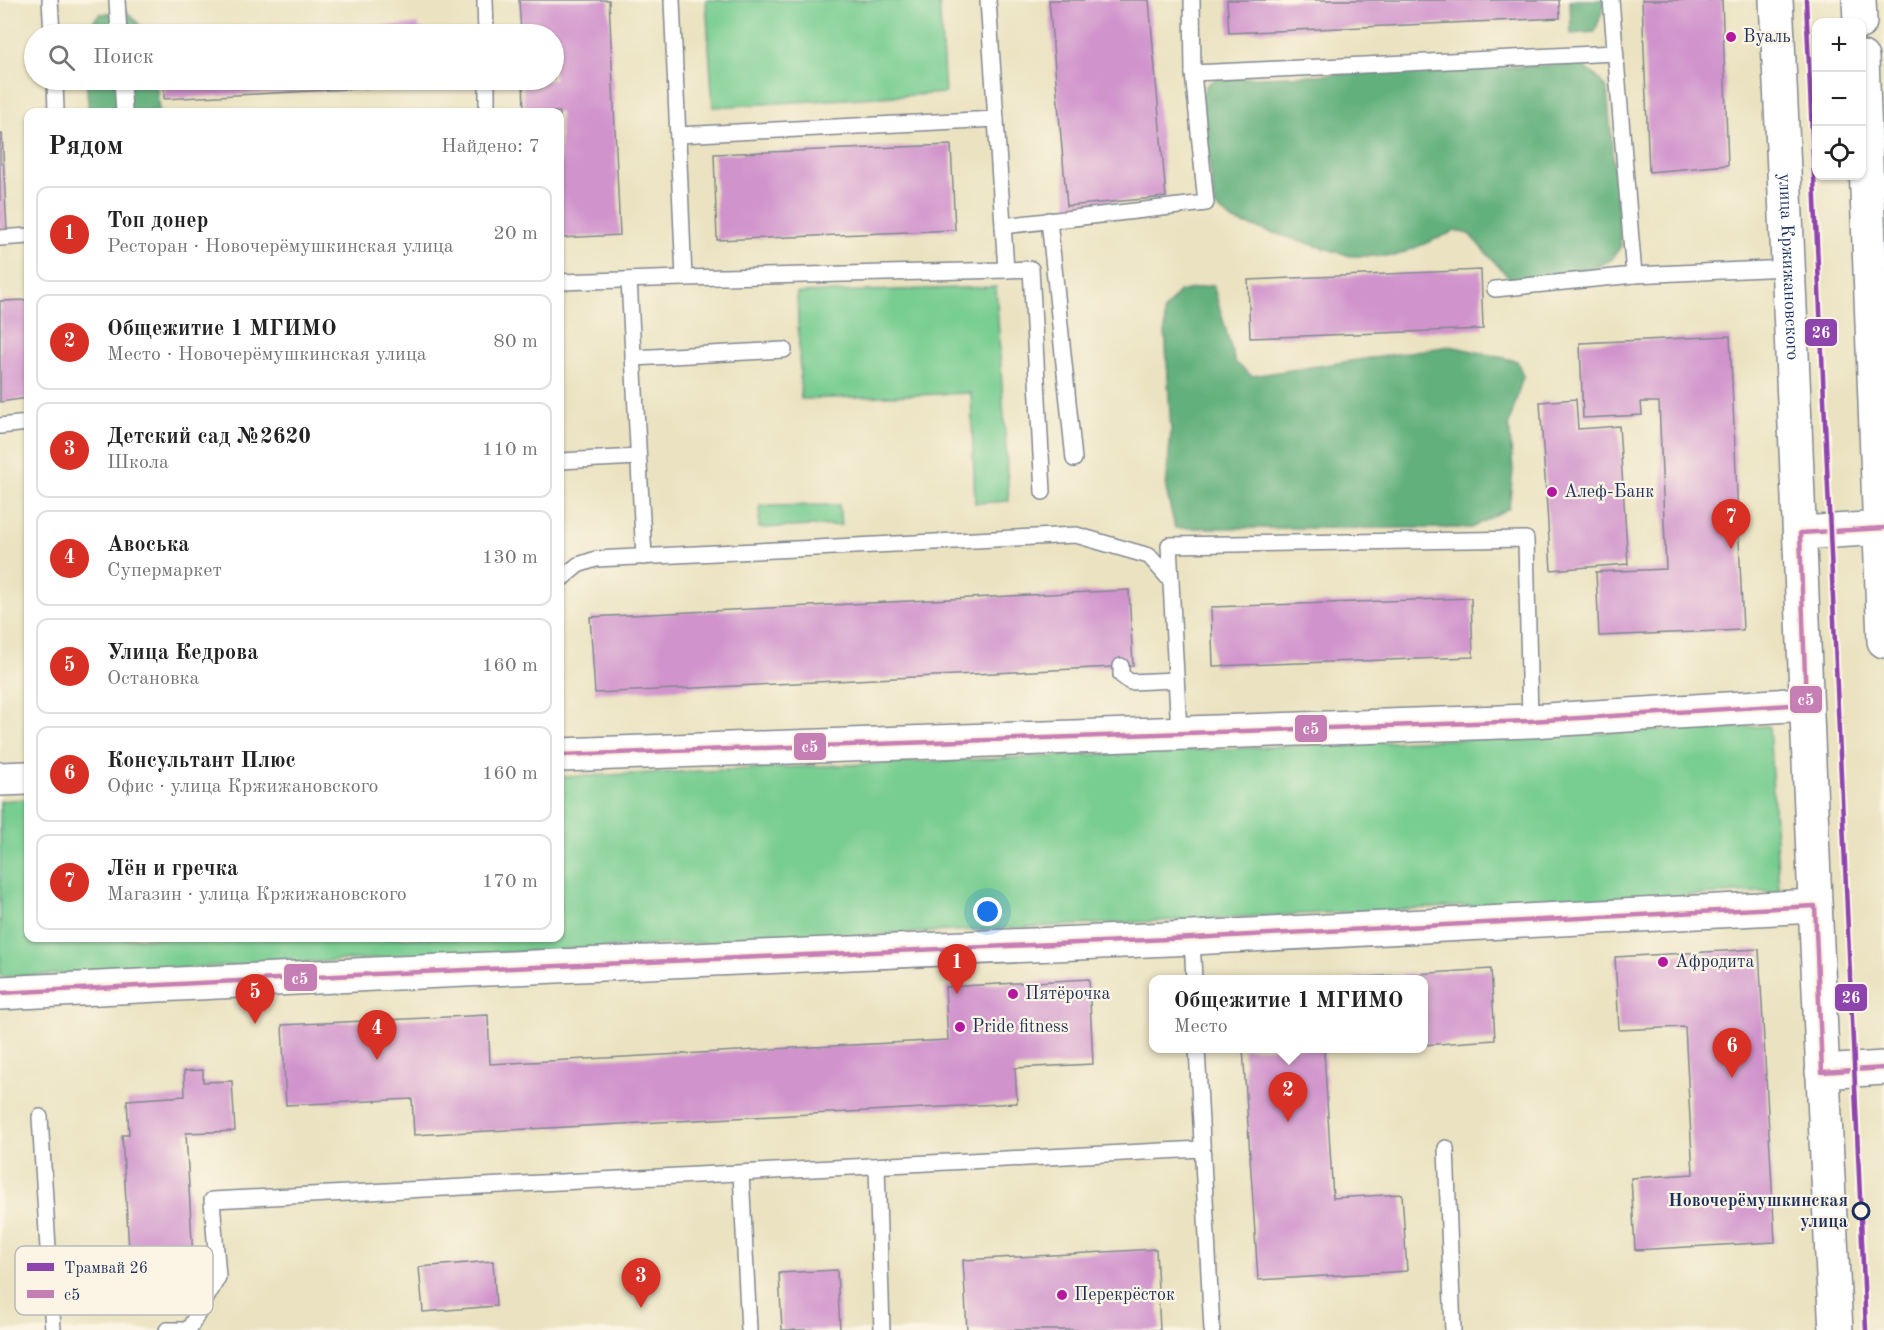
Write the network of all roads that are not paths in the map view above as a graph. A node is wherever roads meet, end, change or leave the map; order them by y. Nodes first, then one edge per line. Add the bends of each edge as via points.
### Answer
1 (50, 0) edge
2 (117, 0) edge
3 (485, 0) edge
4 (672, 0) edge
5 (988, 0) edge
6 (1192, 0) edge
7 (1611, 0) edge
8 (1776, 0) edge
9 (1859, 0) edge
10 (1860, 18) edge
11 (51, 24) edge
12 (118, 24) edge
13 (486, 24) edge
14 (1615, 53) junction
15 (1863, 72) edge
16 (1193, 73) junction
17 (55, 90) edge
18 (123, 90) edge
19 (487, 90) edge
20 (56, 108) edge
21 (124, 108) edge
22 (487, 108) edge
23 (996, 119) junction
24 (678, 135) junction
25 (1049, 220) junction
26 (1003, 226) junction
27 (24, 236) edge
28 (0, 238) edge
29 (1789, 268) junction
30 (1006, 270) junction
31 (1634, 275) junction
32 (684, 278) junction
33 (629, 280) junction
34 (564, 282) edge
35 (1495, 289) dead end
36 (784, 350) dead end
37 (633, 358) junction
38 (24, 423) edge
39 (0, 426) edge
40 (638, 457) junction
41 (1074, 459) dead end
42 (564, 461) edge
43 (1042, 492) dead end
44 (1882, 528) edge
45 (1800, 533) junction
46 (644, 557) junction
47 (564, 577) edge
48 (1171, 581) junction
49 (1884, 641) edge
50 (1120, 666) dead end
51 (1176, 680) junction
52 (1806, 704) junction
53 (1530, 721) junction
54 (1179, 732) junction
55 (564, 755) edge
56 (24, 778) edge
57 (0, 779) edge
58 (1815, 906) junction
59 (1192, 938) junction
60 (1194, 975) edge
61 (0, 993) edge
62 (1197, 1053) edge
63 (1884, 1068) edge
64 (1822, 1072) junction
65 (40, 1116) dead end
66 (1446, 1148) dead end
67 (1201, 1149) junction
68 (877, 1166) junction
69 (741, 1173) junction
70 (48, 1246) edge
71 (213, 1286) edge
72 (52, 1315) edge
73 (197, 1315) edge
74 (53, 1330) edge
75 (167, 1330) edge
76 (189, 1330) edge
77 (749, 1330) edge
78 (882, 1330) edge
79 (1212, 1330) edge
80 (1453, 1330) edge
81 (1836, 1330) edge

1 - 11 lane
2 - 12 lane
3 - 13 lane
4 - 24 lane
5 - 23 lane
6 - 16 lane
7 - 14 lane
8 - 29 street, улица Кржижановского
9 - 10 street
14 - 16 lane
14 - 31 lane
15 - 44 street
16 - 25 lane via 1206,203
17 - 20 lane
18 - 21 lane
19 - 22 lane
23 - 24 lane
23 - 26 lane
24 - 32 lane
25 - 26 lane
25 - 41 lane
26 - 30 lane
27 - 28 lane
29 - 31 lane
29 - 45 street, улица Кржижановского
30 - 32 lane
30 - 43 lane via 1031,269
31 - 35 lane
32 - 33 lane
33 - 34 lane
33 - 37 lane
36 - 37 lane
37 - 40 lane
38 - 39 lane
40 - 42 lane
40 - 46 lane
44 - 45 street
44 - 49 street
45 - 52 street, улица Кржижановского
46 - 47 lane via 596,559 578,565
46 - 48 lane via 1076,535 1149,556
48 - 51 lane
48 - 53 lane via 1169,545 1526,539
50 - 51 lane via 1121,675 1130,682
51 - 54 lane
52 - 53 street
52 - 58 street, улица Кржижановского
53 - 54 street
54 - 55 street
56 - 57 street
58 - 59 street
58 - 64 street, улица Кржижановского
59 - 60 lane
59 - 61 street
62 - 67 lane
63 - 64 street
64 - 81 street, улица Кржижановского
65 - 70 lane
66 - 80 lane
67 - 68 lane
67 - 79 lane
68 - 69 lane
68 - 78 lane
69 - 71 lane via 212,1200 218,1277
69 - 77 lane
72 - 74 lane
73 - 76 lane
75 - 76 lane

